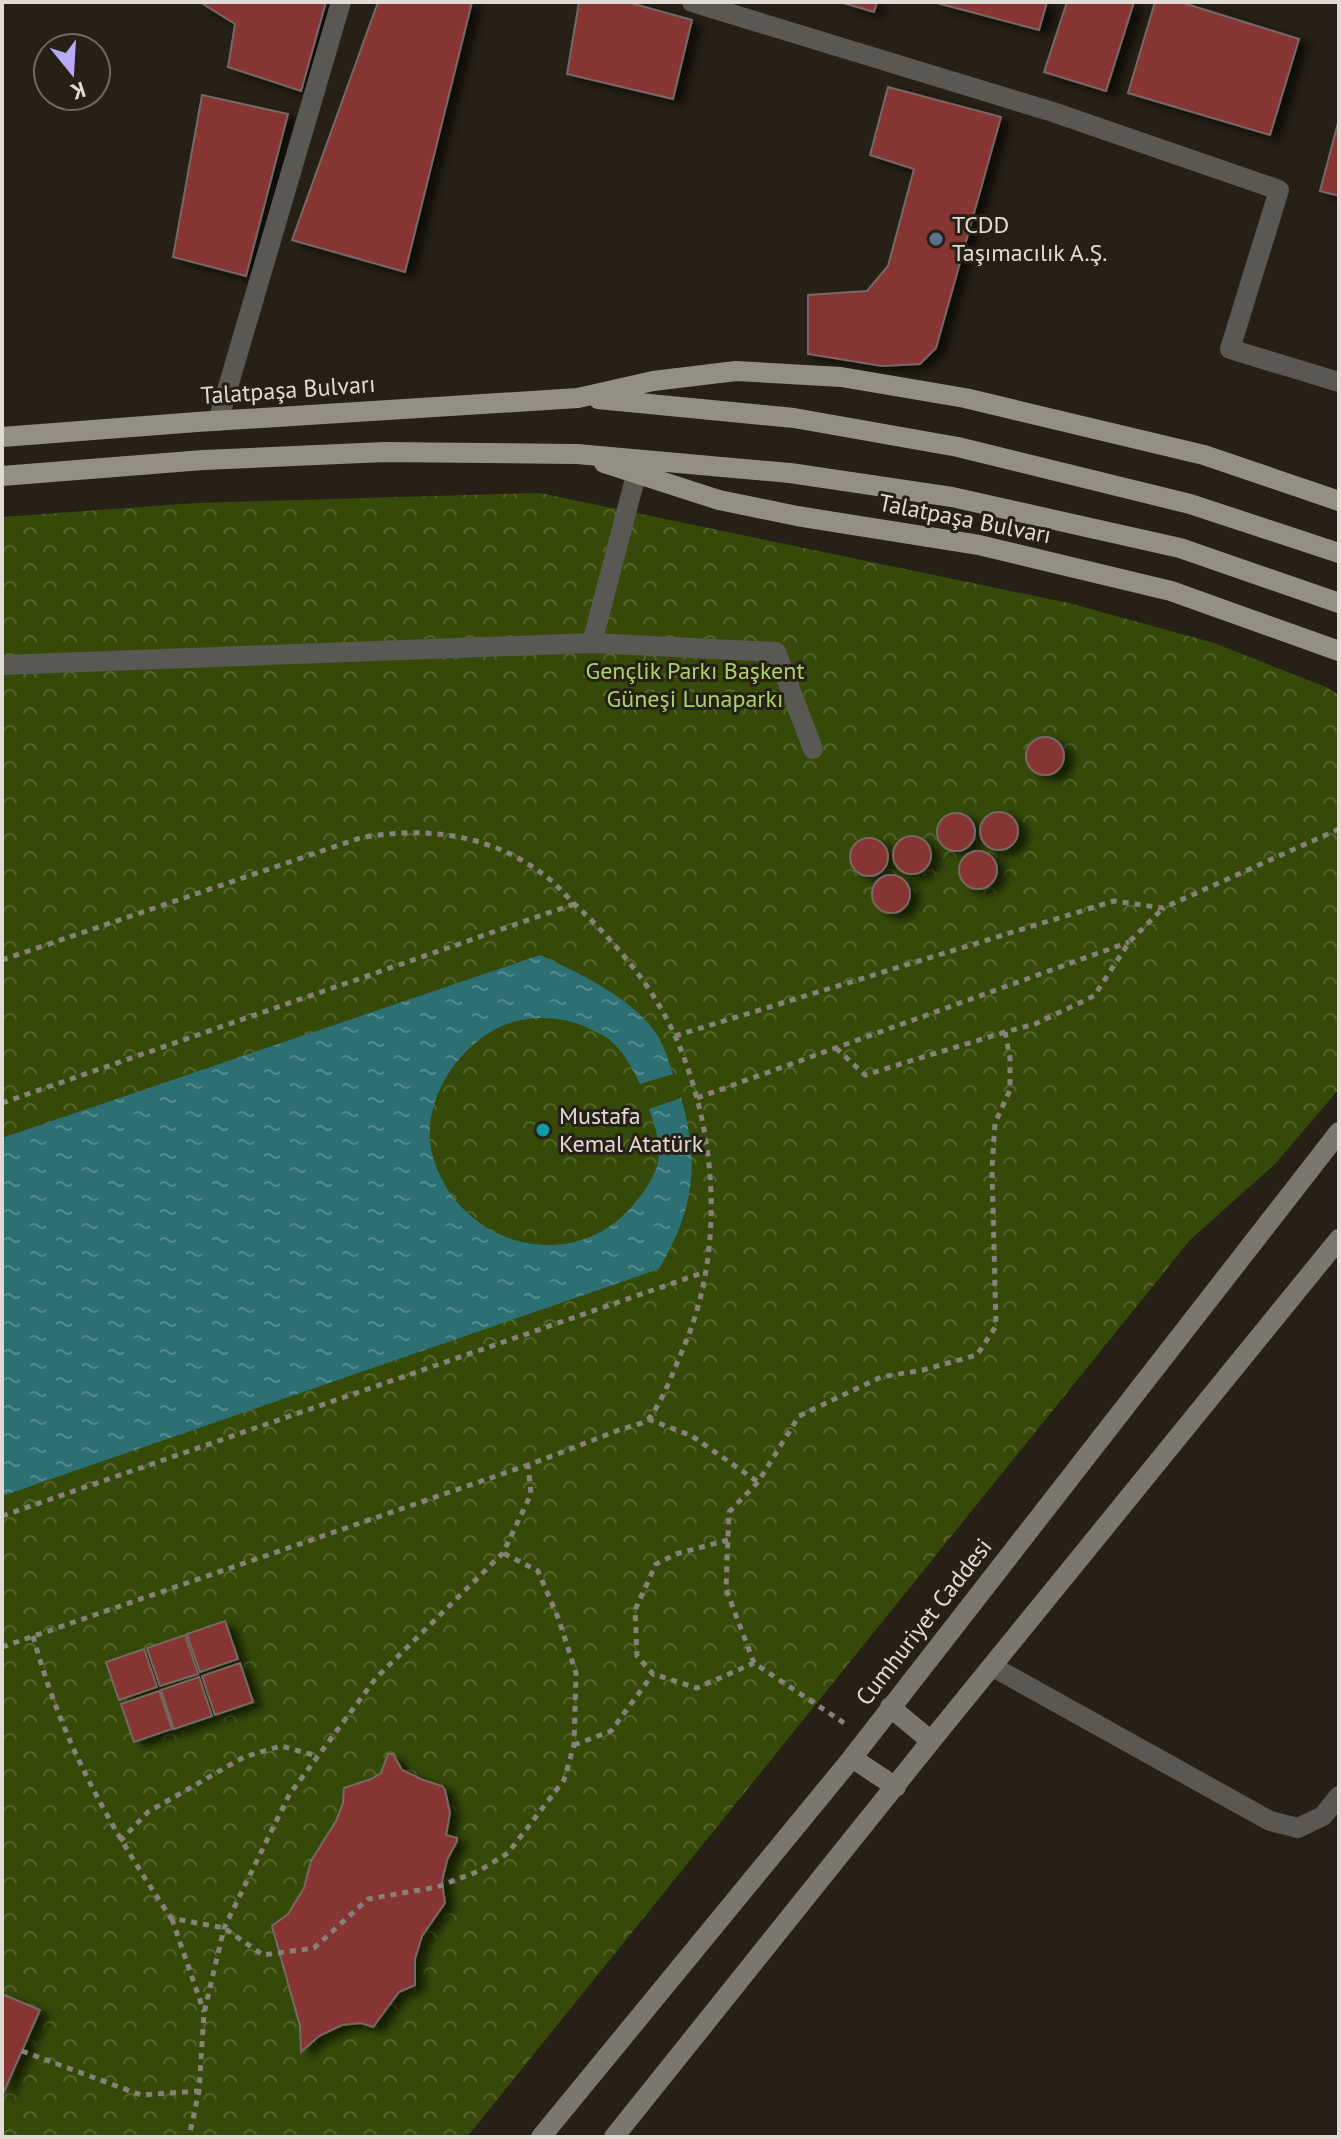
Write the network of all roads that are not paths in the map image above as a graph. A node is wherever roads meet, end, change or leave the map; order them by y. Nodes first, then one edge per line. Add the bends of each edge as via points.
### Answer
1 (341, 2) edge
2 (692, 2) edge
3 (1339, 382) edge
4 (578, 398) junction
5 (218, 421) junction
6 (2, 437) edge
7 (577, 454) junction
8 (636, 475) junction
9 (2, 476) edge
10 (1339, 501) edge
11 (1339, 553) edge
12 (1339, 603) edge
13 (592, 643) junction
14 (1339, 651) edge
15 (2, 665) edge
16 (813, 749) dead end
17 (1339, 1132) edge
18 (1339, 1239) edge
19 (993, 1667) junction
20 (890, 1707) junction
21 (931, 1741) junction
22 (852, 1758) junction
23 (896, 1787) junction
24 (1339, 1796) edge
25 (541, 2137) edge
26 (614, 2137) edge

1 - 5 lane
2 - 3 lane via 1053,112 1279,190 1230,349
4 - 5 main road, Talatpaşa Bulvarı
4 - 10 main road, Talatpaşa Bulvarı via 653,381 736,371 841,377 965,398 1204,455
4 - 11 main road, Talatpaşa Bulvarı via 794,418 958,447 1190,504
5 - 6 main road, Talatpaşa Bulvarı
7 - 8 main road, Talatpaşa Bulvarı
7 - 9 main road, Talatpaşa Bulvarı via 385,452
7 - 12 main road, Talatpaşa Bulvarı via 790,473 952,497 1180,548
8 - 13 lane
8 - 14 main road, Talatpaşa Bulvarı via 719,500 979,545 1171,591
13 - 15 lane
13 - 16 lane via 776,652
17 - 20 main road, Cumhuriyet Caddesi
18 - 19 main road
19 - 21 main road
19 - 24 lane via 1270,1821 1298,1828 1323,1816
20 - 21 main road
20 - 22 main road, Cumhuriyet Caddesi
21 - 23 main road
22 - 23 main road
22 - 25 main road, Cumhuriyet Caddesi
23 - 26 main road

